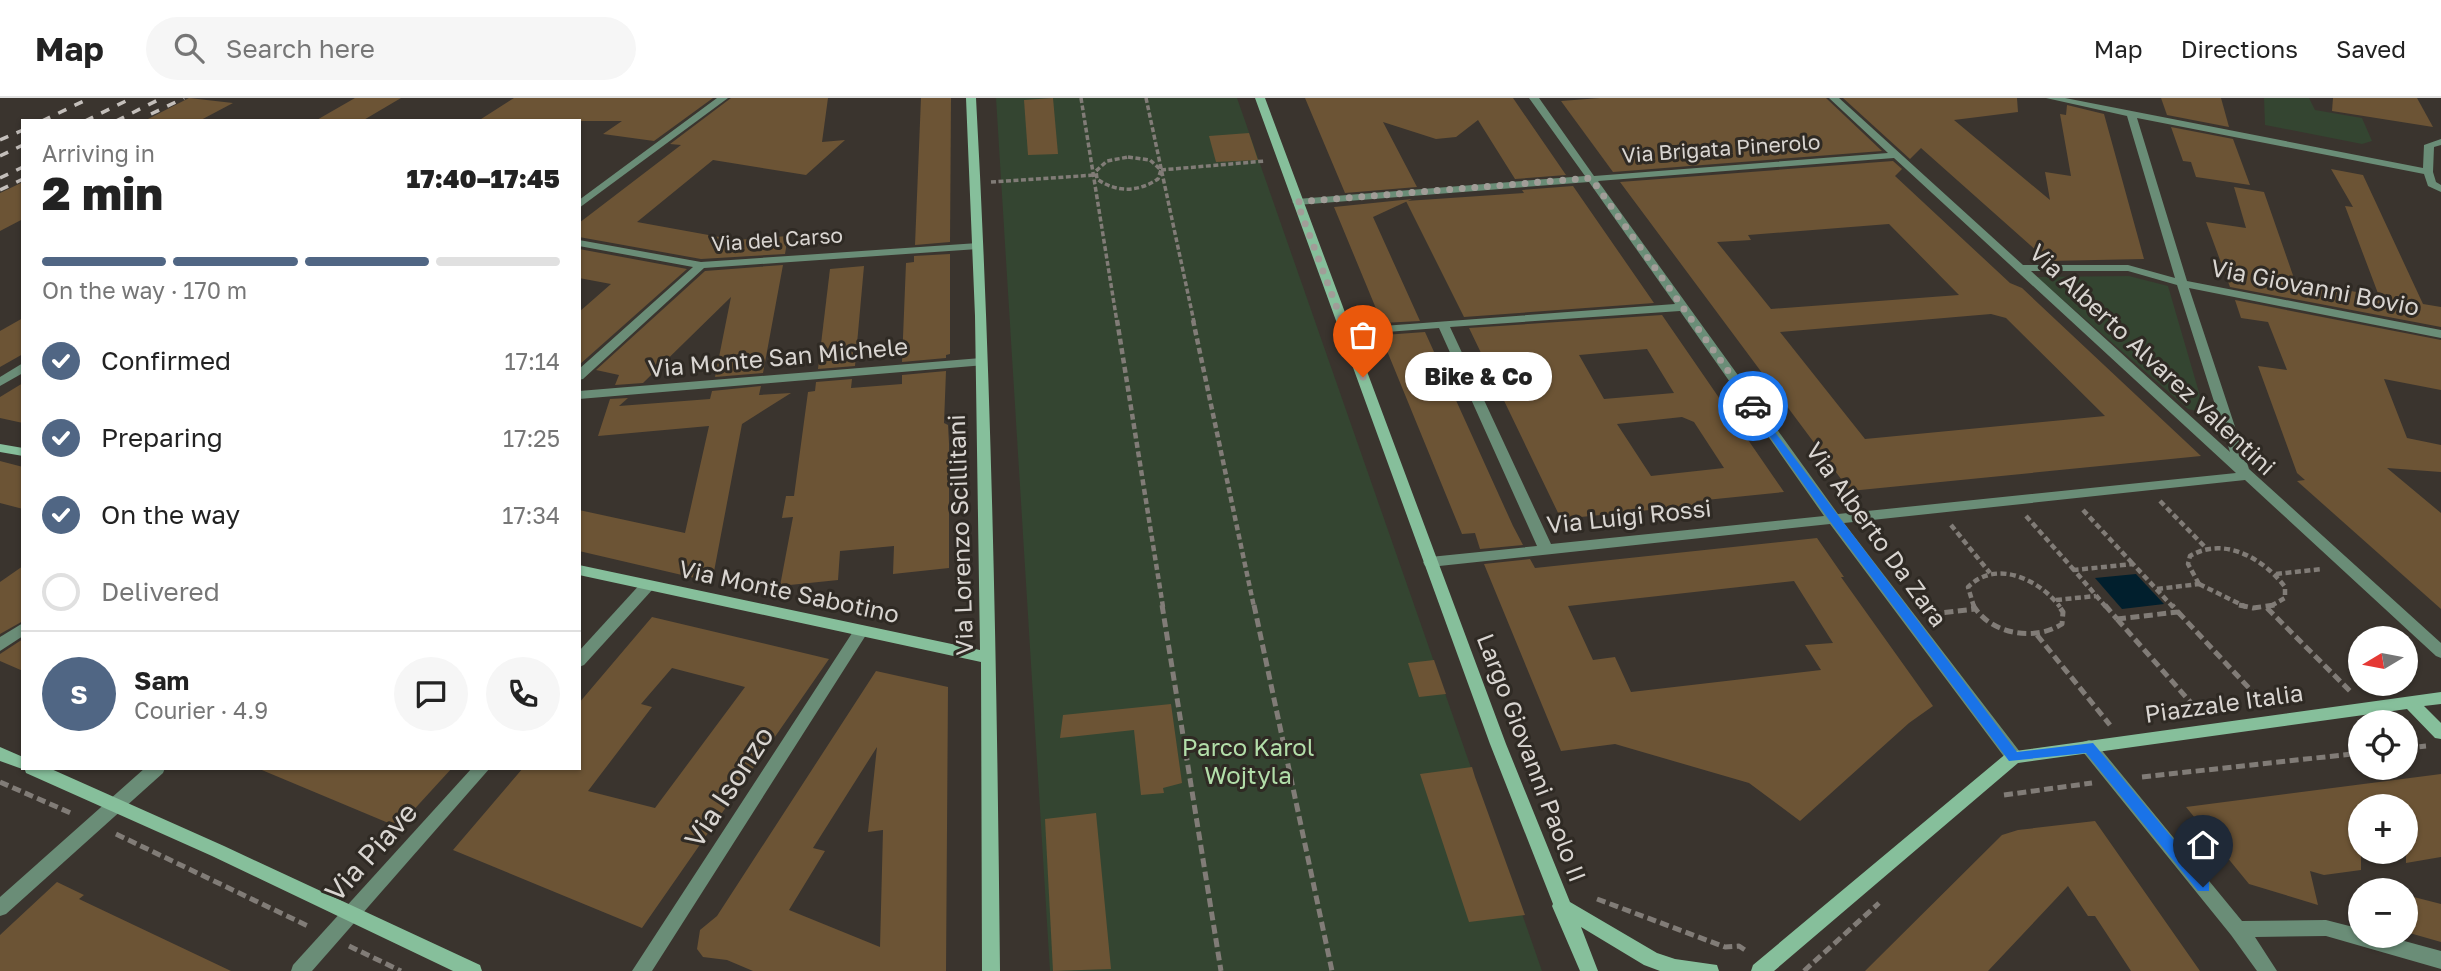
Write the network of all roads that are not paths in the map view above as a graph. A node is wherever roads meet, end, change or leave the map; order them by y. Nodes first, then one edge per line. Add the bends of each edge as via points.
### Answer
1 (723, 98) edge
2 (971, 98) edge
3 (1260, 98) edge
4 (1534, 98) edge
5 (1834, 98) edge
6 (2051, 98) edge
7 (2131, 114) junction
8 (2441, 142) edge
9 (1897, 155) junction
10 (2428, 172) junction
11 (1591, 178) junction
12 (2441, 189) edge
13 (1297, 202) junction
14 (581, 204) edge
15 (581, 243) edge
16 (978, 246) junction
17 (701, 265) junction
18 (2018, 268) junction
19 (2181, 283) junction
20 (1683, 307) junction
21 (1443, 324) junction
22 (1347, 331) junction
23 (2441, 334) edge
24 (981, 362) junction
25 (21, 369) edge
26 (581, 374) edge
27 (0, 382) edge
28 (581, 395) edge
29 (0, 447) edge
30 (21, 452) edge
31 (2245, 476) junction
32 (1833, 518) junction
33 (1546, 549) junction
34 (1430, 562) junction
35 (581, 570) edge
36 (648, 585) junction
37 (21, 629) edge
38 (862, 631) junction
39 (0, 645) edge
40 (2441, 652) edge
41 (989, 658) junction
42 (581, 659) edge
43 (2441, 698) edge
44 (2411, 703) junction
45 (2441, 733) edge
46 (2089, 747) junction
47 (0, 754) edge
48 (2014, 757) junction
49 (21, 763) edge
50 (36, 770) edge
51 (155, 770) edge
52 (480, 770) edge
53 (116, 806) junction
54 (1561, 906) junction
55 (0, 908) edge
56 (350, 913) junction
57 (2238, 929) junction
58 (2441, 960) edge
59 (300, 971) edge
60 (473, 971) edge
61 (641, 971) edge
62 (991, 971) edge
63 (1589, 971) edge
64 (1710, 971) edge
65 (1760, 971) edge
66 (2268, 971) edge

1 - 14 street
2 - 16 street, Via Lorenzo Scillitani
3 - 13 street, Largo Giovanni Paolo II
4 - 11 street, Via Alberto Da Zara
5 - 9 street, Via Alberto Alvarez Valentini
6 - 7 street
7 - 10 street
7 - 19 street
8 - 10 street via 2429,145
9 - 11 street, Via Brigata Pinerolo
9 - 18 street, Via Alberto Alvarez Valentini
10 - 12 street via 2432,184
11 - 13 street, Via Brigata Pinerolo
11 - 20 street, Via Alberto Da Zara
13 - 22 street, Largo Giovanni Paolo II
15 - 17 street, Via del Carso
16 - 17 street, Via del Carso
16 - 24 street, Via Lorenzo Scillitani
17 - 26 street
18 - 19 street, Via Giovanni Bovio via 2128,268
18 - 31 street, Via Alberto Alvarez Valentini
19 - 23 street, Via Giovanni Bovio
19 - 31 street
20 - 21 street
20 - 32 street, Via Alberto Da Zara
21 - 22 street
21 - 33 street
22 - 34 street, Largo Giovanni Paolo II
24 - 28 street, Via Monte San Michele
24 - 41 street, Via Lorenzo Scillitani
25 - 27 street
29 - 30 street
31 - 32 street
31 - 40 street, Via Alberto Alvarez Valentini
32 - 33 street, Via Luigi Rossi
32 - 48 street, Via Alberto Da Zara
33 - 34 street, Via Luigi Rossi
34 - 54 street, Largo Giovanni Paolo II
35 - 36 street, Via Monte Sabotino
36 - 38 street, Via Monte Sabotino
36 - 42 street
37 - 39 street
38 - 41 street, Via Monte Sabotino
38 - 61 street, Via Isonzo
41 - 62 street, Via Lorenzo Scillitani
43 - 44 street, Piazzale Italia
44 - 45 street
44 - 46 street, Piazzale Italia
46 - 48 street, Piazzale Italia
46 - 57 street
47 - 49 street
48 - 65 street
50 - 53 street
51 - 53 street
52 - 56 street, Via Piave
53 - 55 street
53 - 56 street
54 - 63 street, Largo Giovanni Paolo II
54 - 64 street via 1651,959 1675,968
56 - 59 street, Via Piave
56 - 60 street
57 - 58 street via 2326,928
57 - 66 street

